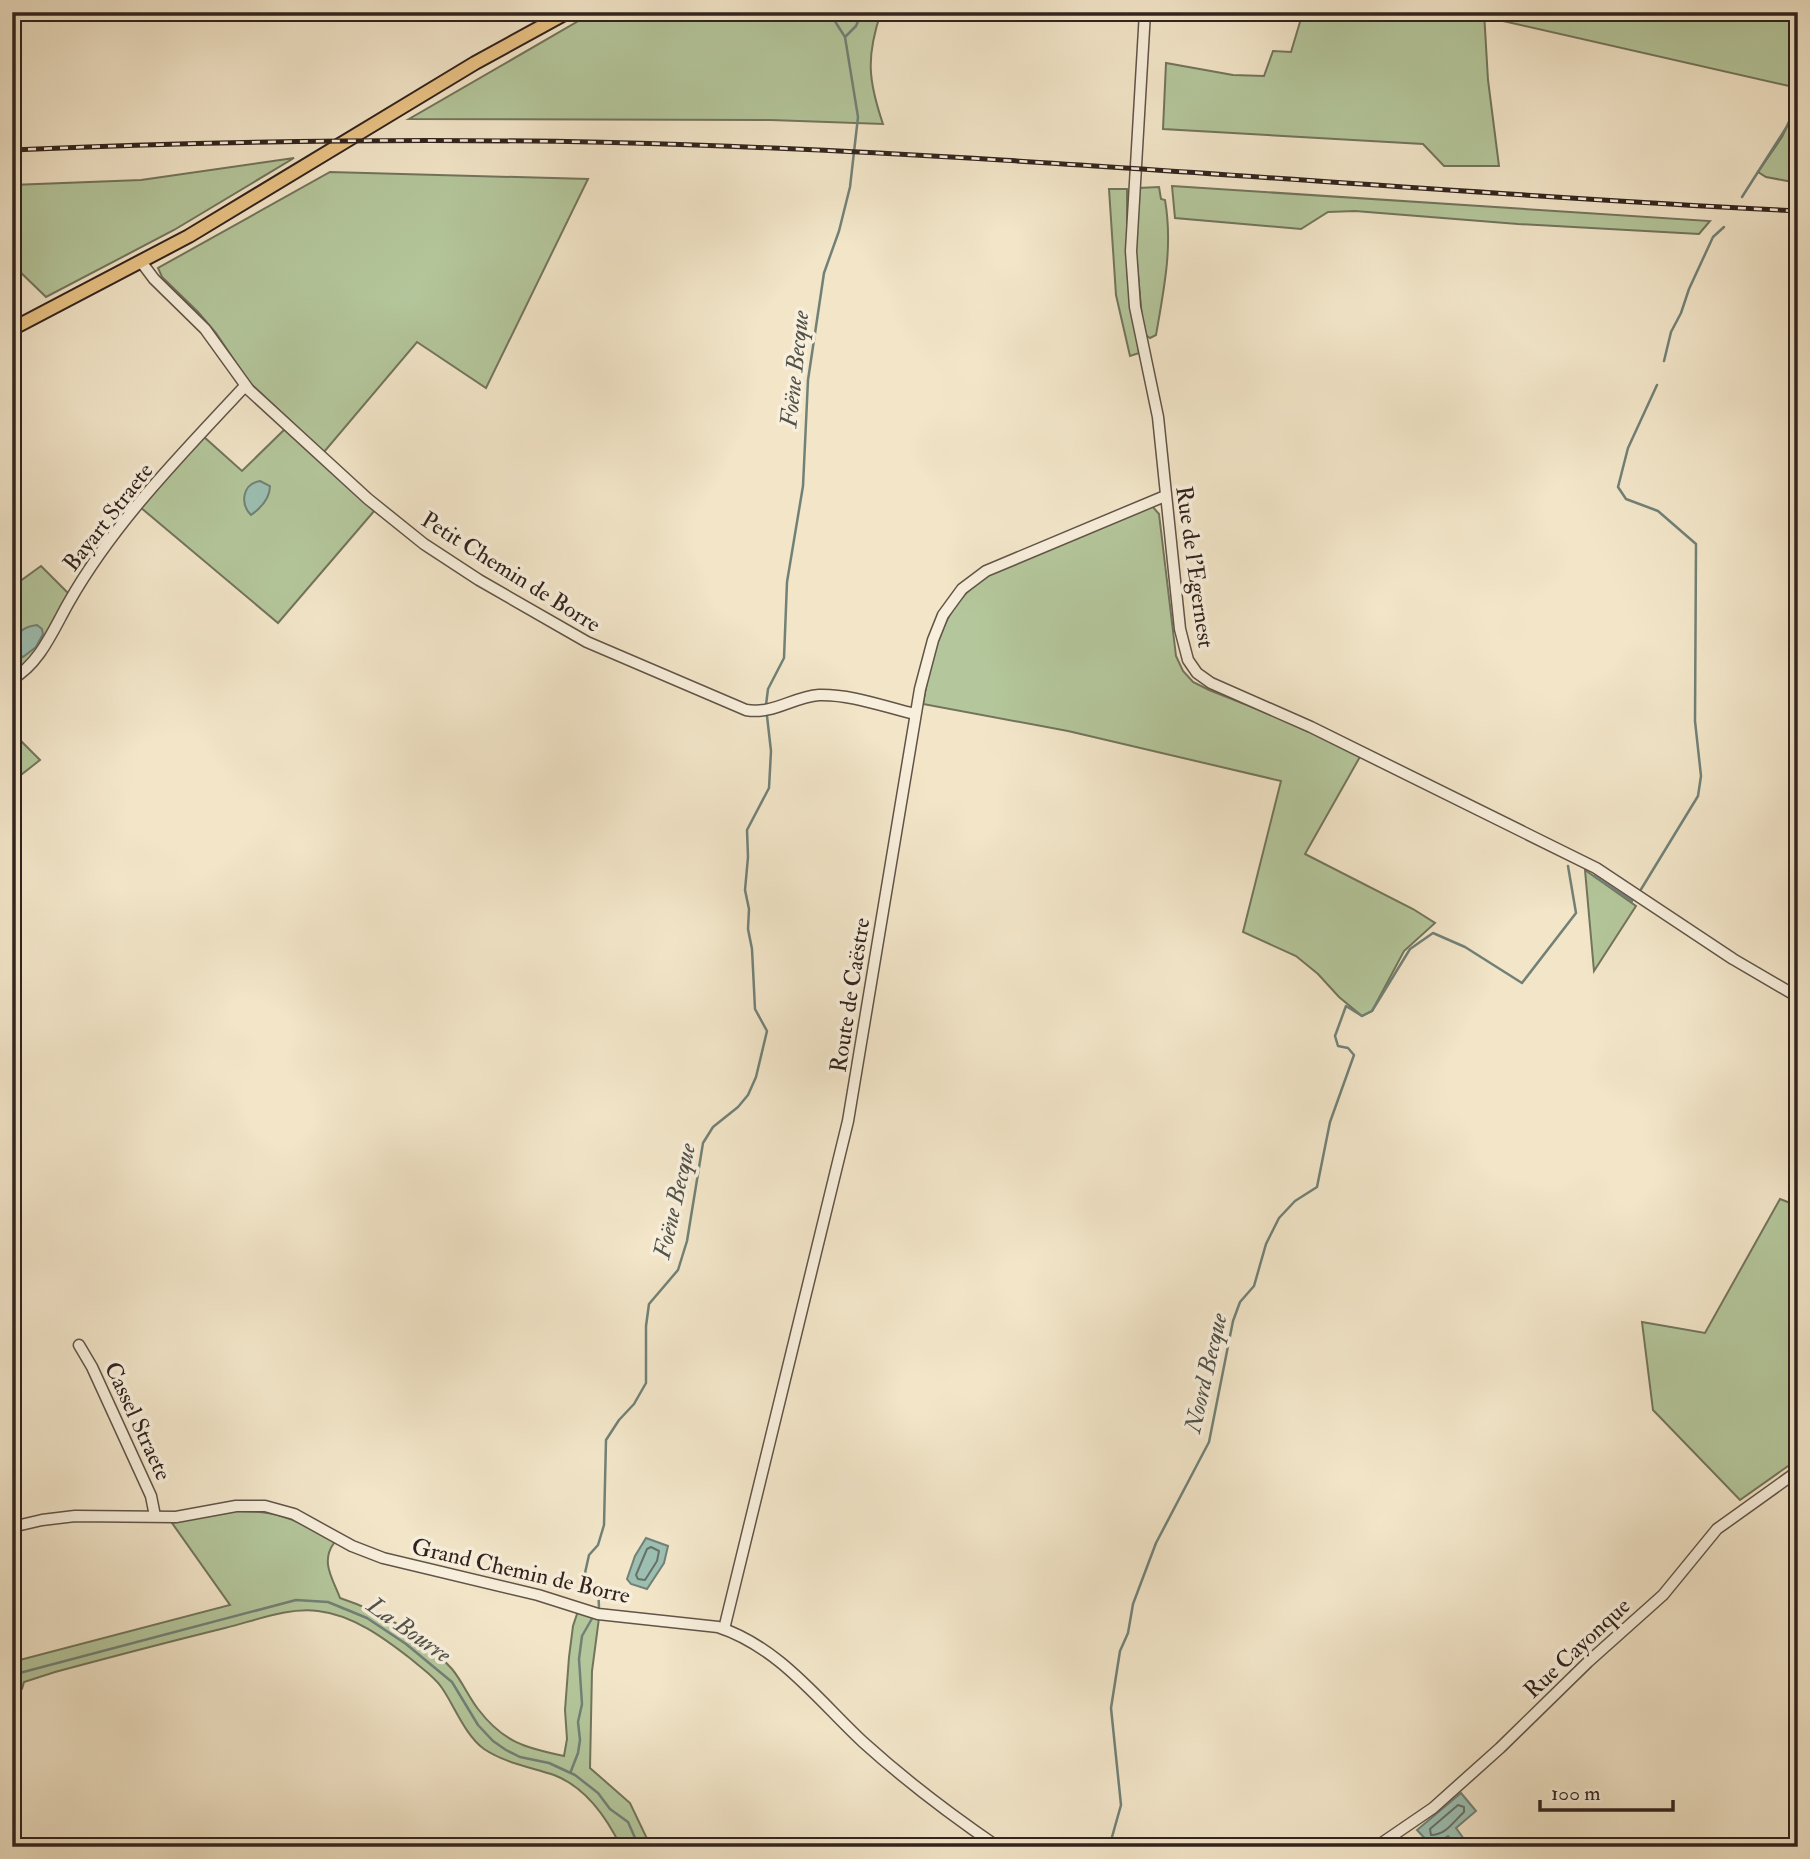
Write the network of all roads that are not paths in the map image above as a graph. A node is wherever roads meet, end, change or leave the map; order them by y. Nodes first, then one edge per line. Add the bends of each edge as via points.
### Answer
1 (568, 12) edge
2 (1145, 12) edge
3 (142, 263) junction
4 (12, 329) edge
5 (245, 386) junction
6 (1165, 496) junction
7 (12, 679) edge
8 (915, 714) junction
9 (1798, 998) edge
10 (79, 1345) dead end
11 (1798, 1471) edge
12 (155, 1516) junction
13 (12, 1527) edge
14 (724, 1629) junction
15 (998, 1847) edge
16 (1376, 1847) edge

1 - 3 main road
2 - 6 street, Rue de l'Egernest via 1130,243 1135,307 1158,417
3 - 4 main road
3 - 5 street, Petit Chemin de Borre via 205,329
5 - 7 street, Bayart Straete via 140,501 86,573 30,664
5 - 8 street, Petit Chemin de Borre via 416,538 596,647 746,710 766,711 825,695
6 - 8 street, Route de Caëstre via 993,567 968,584 937,627
6 - 9 street, Rue de l'Egernest via 1182,644 1201,676 1591,865
8 - 14 street, Route de Caëstre via 848,1121
10 - 12 street, Cassel Straete via 152,1496
11 - 16 street, Rue Cayonque via 1717,1529 1663,1595 1507,1741 1433,1808
12 - 13 street, Grand Chemin de Borre via 75,1516
12 - 14 street, Grand Chemin de Borre via 244,1505 272,1507 383,1558 598,1614
14 - 15 street, Grand Chemin de Borre via 785,1665 879,1756

